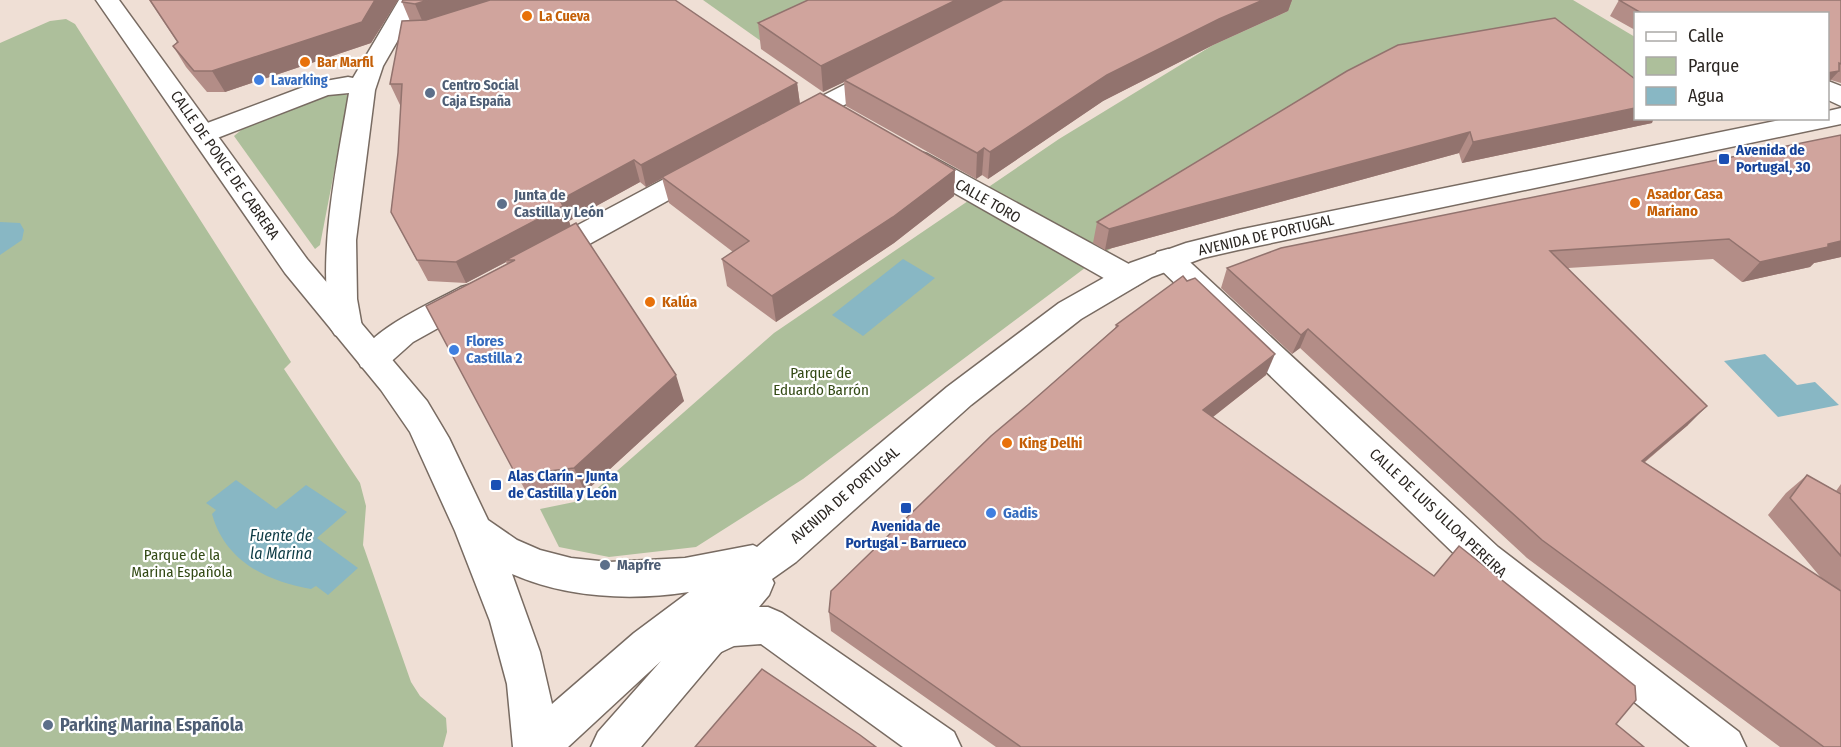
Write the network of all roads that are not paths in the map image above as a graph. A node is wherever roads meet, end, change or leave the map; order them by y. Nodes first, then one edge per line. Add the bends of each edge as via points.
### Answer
1 (107, 0) edge
2 (410, 0) edge
3 (911, 60) edge
4 (362, 90) junction
5 (812, 99) junction
6 (1821, 120) edge
7 (852, 123) edge
8 (203, 134) junction
9 (770, 134) edge
10 (893, 147) edge
11 (729, 156) edge
12 (1168, 259) junction
13 (1127, 277) junction
14 (346, 327) junction
15 (373, 358) junction
16 (476, 532) junction
17 (783, 550) junction
18 (704, 641) junction
19 (536, 747) edge
20 (613, 747) edge
21 (939, 747) edge
22 (1724, 747) edge

1 - 8 main road, CALLE DE PONCE DE CABRERA
2 - 4 main road via 405,32 370,65
3 - 5 main road
4 - 8 main road via 348,84 323,88
4 - 14 main road via 340,253 340,296
5 - 7 main road
5 - 9 main road
6 - 12 main road, AVENIDA DE PORTUGAL via 1281,230
8 - 14 main road, CALLE DE PONCE DE CABRERA via 301,273
10 - 13 main road, CALLE TORO
11 - 15 main road via 402,334
12 - 13 main road, AVENIDA DE PORTUGAL
12 - 22 main road, CALLE DE LUIS ULLOA PEREIRA via 1485,560
13 - 17 main road, AVENIDA DE PORTUGAL via 1070,311 1018,349
14 - 15 main road, CALLE DE PONCE DE CABRERA
15 - 16 main road, CALLE DE PONCE DE CABRERA via 427,430
16 - 17 main road via 506,554 538,566 578,576 620,580 703,574 754,562
16 - 19 main road, CALLE DE PONCE DE CABRERA via 503,600 528,683
17 - 18 main road, AVENIDA DE PORTUGAL
17 - 19 main road, AVENIDA DE PORTUGAL via 648,646
18 - 20 main road, AVENIDA DE PORTUGAL
18 - 21 main road via 741,625 768,626

